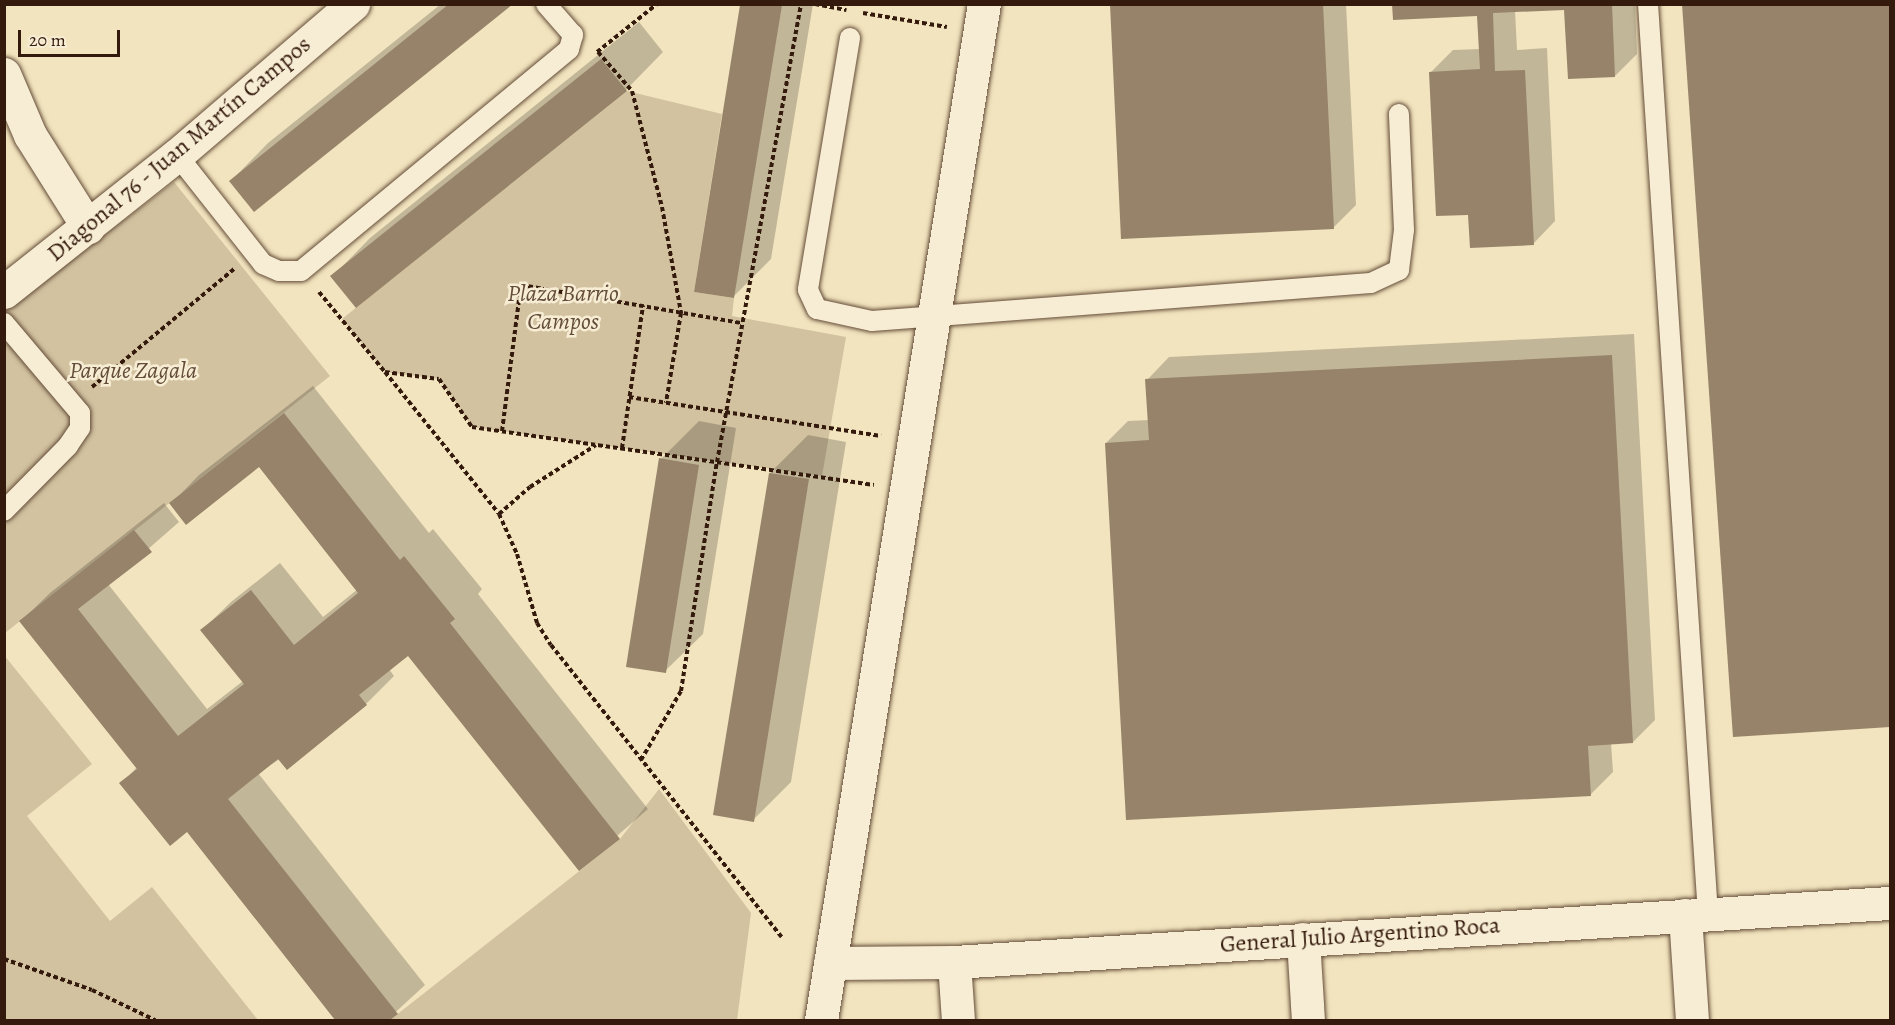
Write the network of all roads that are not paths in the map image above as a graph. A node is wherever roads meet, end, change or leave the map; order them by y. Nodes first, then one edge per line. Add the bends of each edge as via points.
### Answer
1 (546, 4) edge
2 (1648, 4) edge
3 (337, 10) edge
4 (982, 19) edge
5 (850, 38) dead end
6 (4, 74) edge
7 (1399, 114) dead end
8 (177, 155) junction
9 (88, 226) junction
10 (4, 292) edge
11 (935, 318) junction
12 (4, 323) edge
13 (4, 511) edge
14 (1890, 903) edge
15 (1697, 914) junction
16 (1303, 939) junction
17 (954, 962) junction
18 (830, 963) junction
19 (821, 1020) edge
20 (958, 1020) edge
21 (1308, 1020) edge
22 (1692, 1020) edge

1 - 8 lane via 573,35 569,49 301,271 279,271 263,264
2 - 15 lane
3 - 8 street, Diagonal 76 - Juan Martín Campos
4 - 11 street
5 - 11 lane via 808,290 810,300 817,309 872,321
6 - 9 street via 30,135
7 - 11 lane via 1404,230 1399,270 1371,283
8 - 9 street, Diagonal 76 - Juan Martín Campos
9 - 10 street, Diagonal 76 - Juan Martín Campos
11 - 18 street
12 - 13 lane via 80,413 80,428 68,446
14 - 15 street, General Julio Argentino Roca
15 - 16 street, General Julio Argentino Roca
15 - 22 street
16 - 17 street, General Julio Argentino Roca
16 - 21 street
17 - 18 street, General Julio Argentino Roca
17 - 20 street
18 - 19 street

